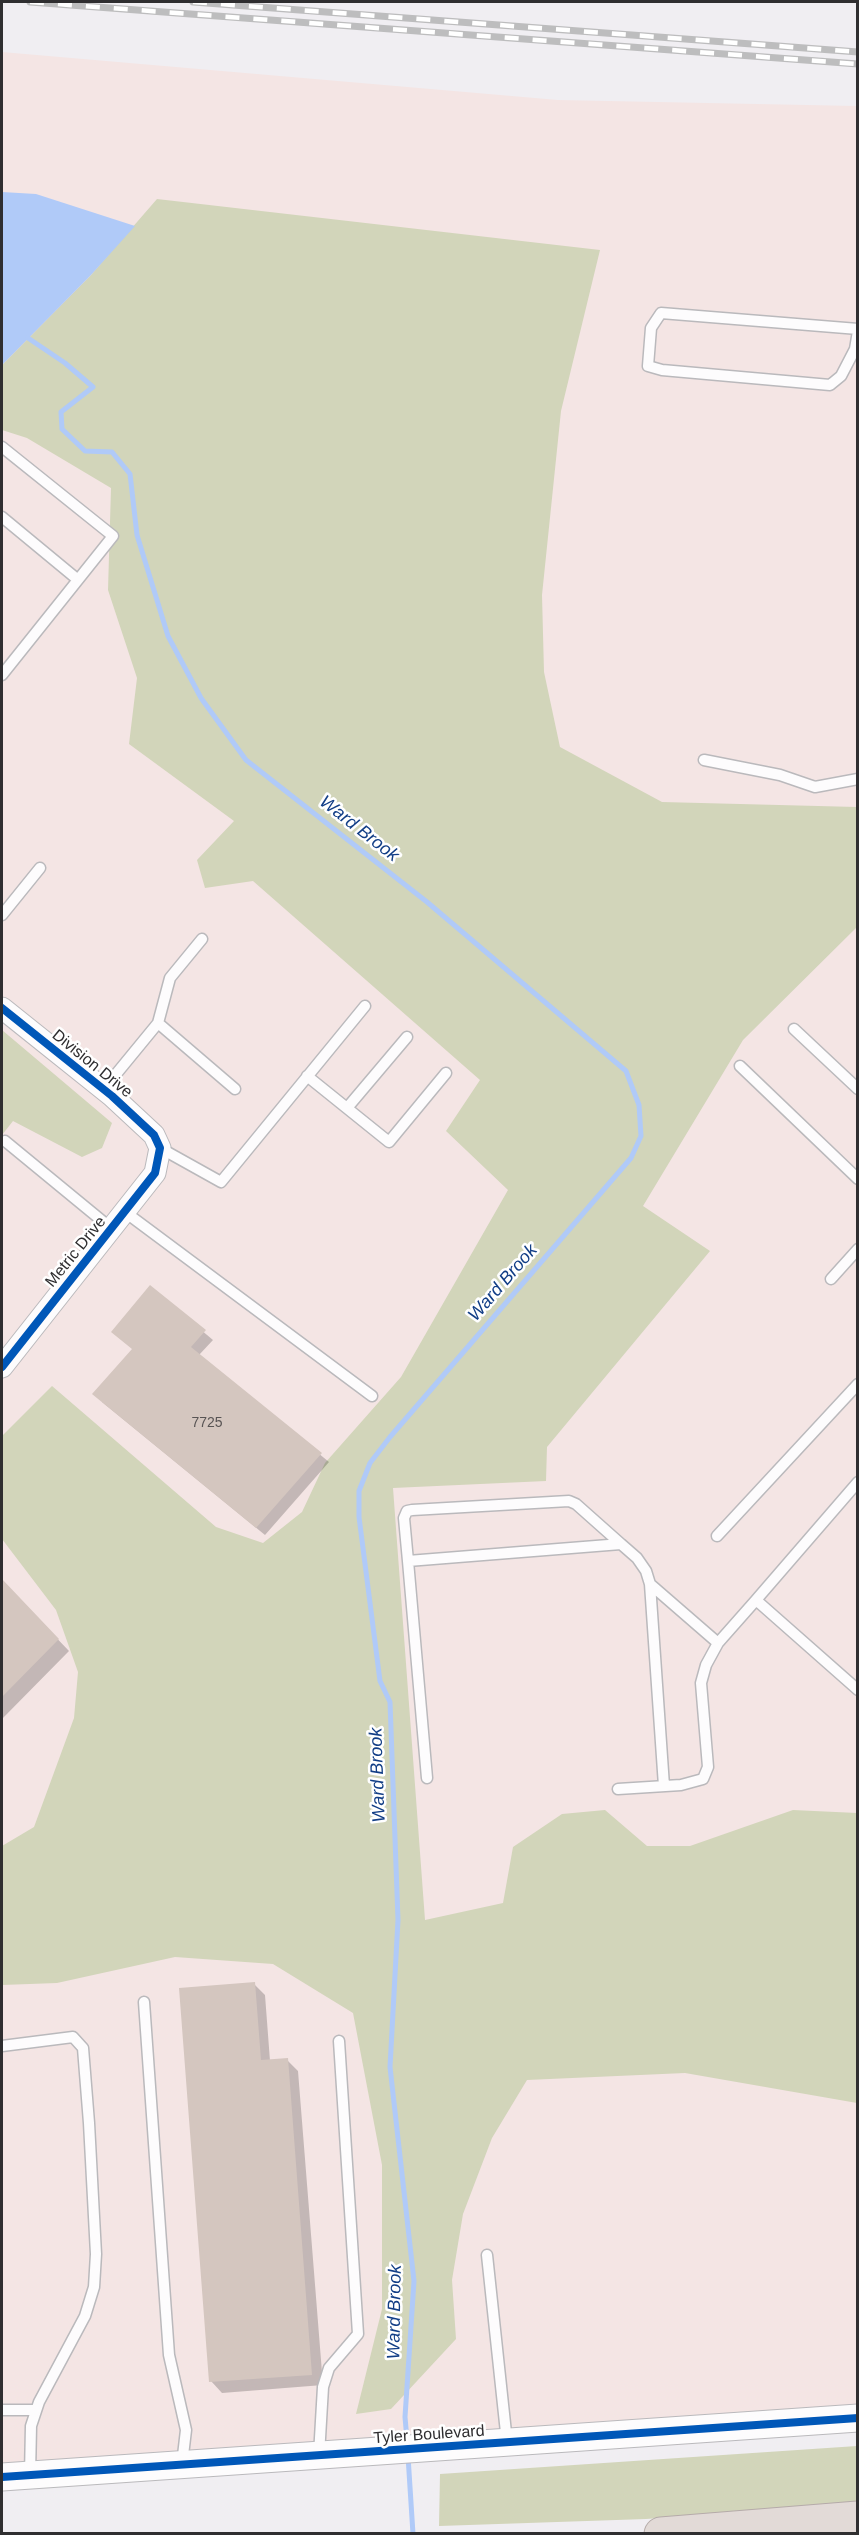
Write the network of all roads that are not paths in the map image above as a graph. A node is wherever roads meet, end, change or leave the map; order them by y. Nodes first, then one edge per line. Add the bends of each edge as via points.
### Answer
1 (858, 330) edge
2 (2, 447) edge
3 (2, 517) edge
4 (77, 579) junction
5 (2, 675) edge
6 (704, 760) dead end
7 (858, 779) edge
8 (40, 868) dead end
9 (2, 915) edge
10 (202, 939) dead end
11 (365, 1006) dead end
12 (2, 1008) edge
13 (158, 1023) junction
14 (794, 1029) dead end
15 (407, 1037) dead end
16 (740, 1066) dead end
17 (446, 1073) dead end
18 (308, 1076) junction
19 (235, 1089) dead end
20 (858, 1089) edge
21 (103, 1090) junction
22 (347, 1108) junction
23 (5, 1141) dead end
24 (160, 1148) junction
25 (858, 1179) edge
26 (125, 1212) junction
27 (112, 1229) junction
28 (858, 1249) edge
29 (831, 1279) dead end
30 (2, 1367) edge
31 (858, 1384) edge
32 (372, 1396) dead end
33 (858, 1482) edge
34 (717, 1536) dead end
35 (621, 1544) junction
36 (408, 1561) junction
37 (650, 1584) junction
38 (756, 1600) junction
39 (718, 1643) junction
40 (858, 1690) edge
41 (428, 1778) dead end
42 (664, 1786) junction
43 (618, 1789) dead end
44 (144, 2002) dead end
45 (339, 2041) dead end
46 (2, 2046) edge
47 (487, 2255) dead end
48 (2, 2410) edge
49 (36, 2410) junction
50 (858, 2418) edge
51 (507, 2442) junction
52 (319, 2455) junction
53 (182, 2465) junction
54 (30, 2475) junction
55 (2, 2477) edge
56 (858, 2518) edge
57 (660, 2534) edge

1 - 1 lane via 661,313 651,328 648,366 830,385 841,376 855,349
2 - 4 lane via 113,536
3 - 4 lane
4 - 5 lane
6 - 7 lane via 780,775 815,787
8 - 9 lane
10 - 13 lane via 170,978
11 - 18 lane
12 - 21 street, Division Drive
13 - 19 lane
13 - 21 lane
14 - 20 lane
15 - 22 lane
16 - 25 lane
17 - 22 lane via 389,1142
18 - 22 lane
18 - 24 lane via 221,1182
21 - 24 street, Division Drive via 154,1136
23 - 27 lane
24 - 26 street, Metric Drive via 155,1173
26 - 27 street, Metric Drive
26 - 32 lane
27 - 30 street, Metric Drive
28 - 29 lane
31 - 34 lane
33 - 38 lane
35 - 36 lane
35 - 36 lane via 569,1501 412,1510 404,1518
35 - 37 lane via 637,1558
36 - 41 lane
37 - 39 lane
37 - 42 lane
38 - 39 lane
38 - 40 lane
39 - 42 lane via 705,1665 701,1683 708,1767 703,1779
42 - 43 lane
44 - 53 lane via 169,2355 186,2430
45 - 52 lane via 358,2334 329,2368 323,2387
46 - 49 lane via 73,2037 83,2049 96,2254 94,2286 85,2316
47 - 51 lane
48 - 49 lane
49 - 54 lane via 31,2426
50 - 51 street, Tyler Boulevard
51 - 52 street, Tyler Boulevard
52 - 53 street, Tyler Boulevard
53 - 54 street, Tyler Boulevard
54 - 55 street, Tyler Boulevard
56 - 57 highway

